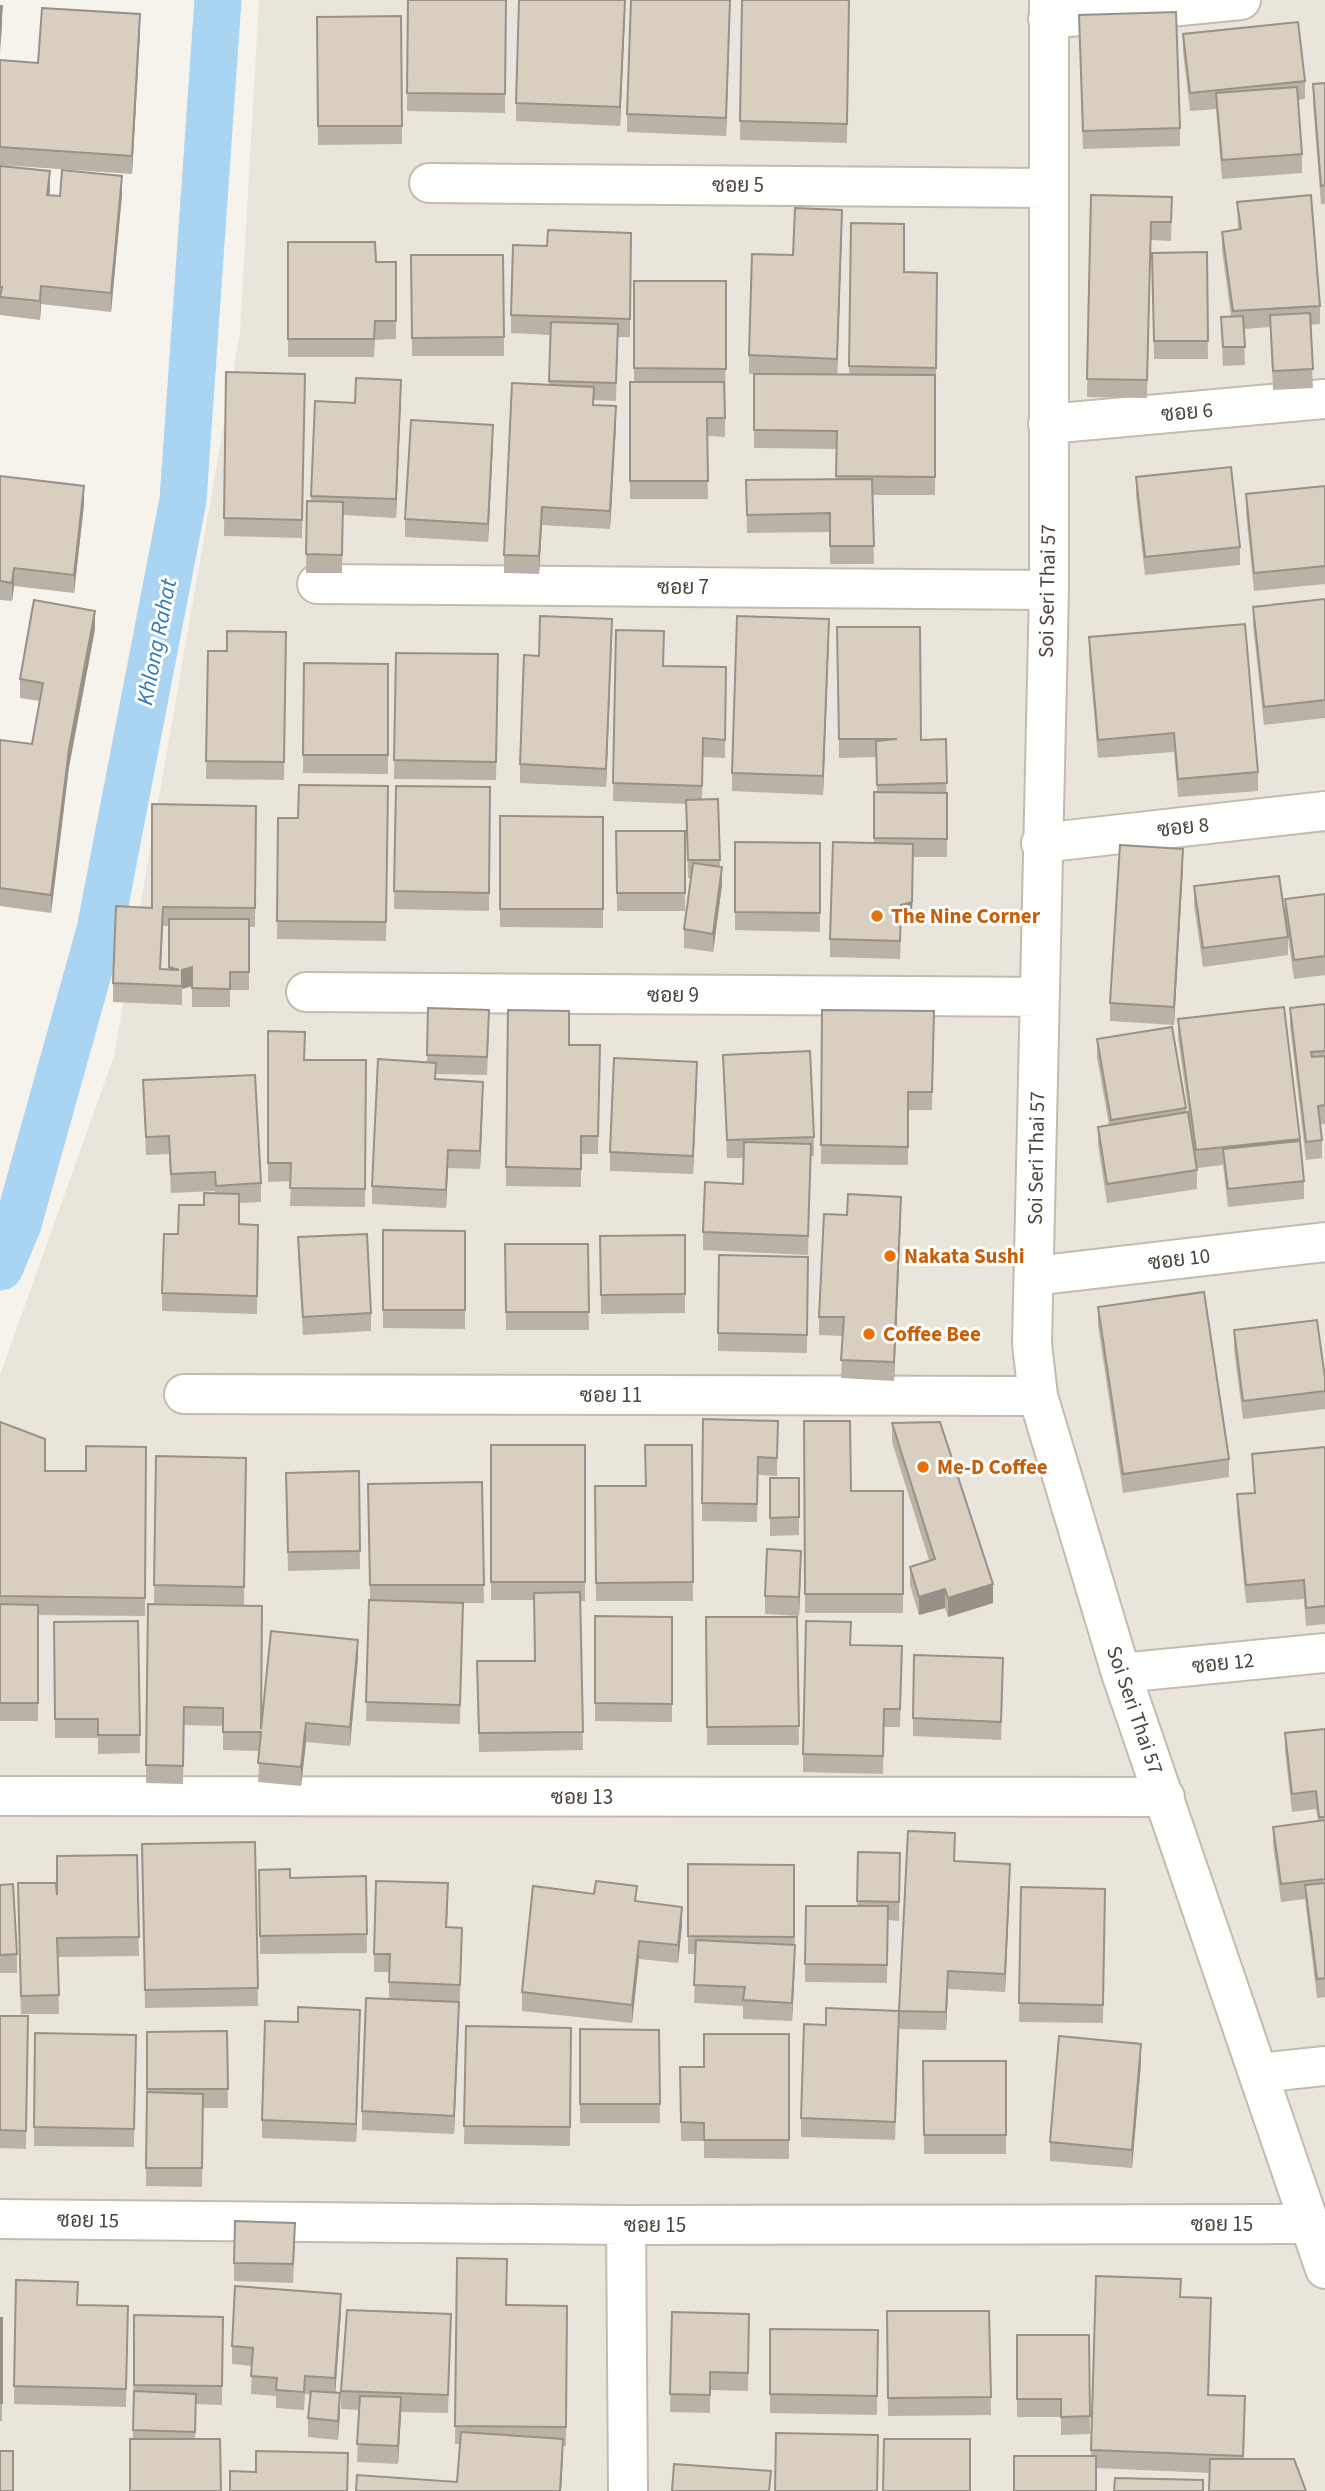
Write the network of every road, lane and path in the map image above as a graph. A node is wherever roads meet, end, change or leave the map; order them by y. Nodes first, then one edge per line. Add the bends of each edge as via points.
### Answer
1 (1241, 0) edge
2 (1048, 10) edge
3 (429, 183) dead end
4 (1048, 188) junction
5 (1325, 399) edge
6 (1048, 424) junction
7 (317, 584) dead end
8 (1049, 590) junction
9 (1325, 811) edge
10 (1041, 843) junction
11 (306, 992) dead end
12 (1039, 997) junction
13 (1325, 1242) edge
14 (1034, 1276) junction
15 (184, 1394) dead end
16 (1038, 1396) junction
17 (1325, 1653) edge
18 (1121, 1673) junction
19 (0, 1797) edge
20 (1164, 1797) junction
21 (1325, 2066) edge
22 (1260, 2073) junction
23 (0, 2219) edge
24 (1310, 2224) junction
25 (626, 2225) junction
26 (1325, 2269) edge
27 (628, 2491) edge

1 - 2 street
2 - 4 street, Soi Seri Thai 57
3 - 4 street, ซอย 5
4 - 6 street, Soi Seri Thai 57
5 - 6 street, ซอย 6
6 - 8 street, Soi Seri Thai 57
7 - 8 street, ซอย 7
8 - 10 street, Soi Seri Thai 57
9 - 10 street, ซอย 8
10 - 12 street, Soi Seri Thai 57
11 - 12 street, ซอย 9
12 - 14 street, Soi Seri Thai 57
13 - 14 street, ซอย 10
14 - 16 street, Soi Seri Thai 57 via 1032,1344
15 - 16 street, ซอย 11
16 - 18 street, Soi Seri Thai 57
17 - 18 street, ซอย 12
18 - 20 street, Soi Seri Thai 57
19 - 20 street, ซอย 13
20 - 22 street, Soi Seri Thai 57
21 - 22 street
22 - 24 street, Soi Seri Thai 57
23 - 25 street, ซอย 15
24 - 25 street, ซอย 15
24 - 26 street, Soi Seri Thai 57
25 - 27 street

